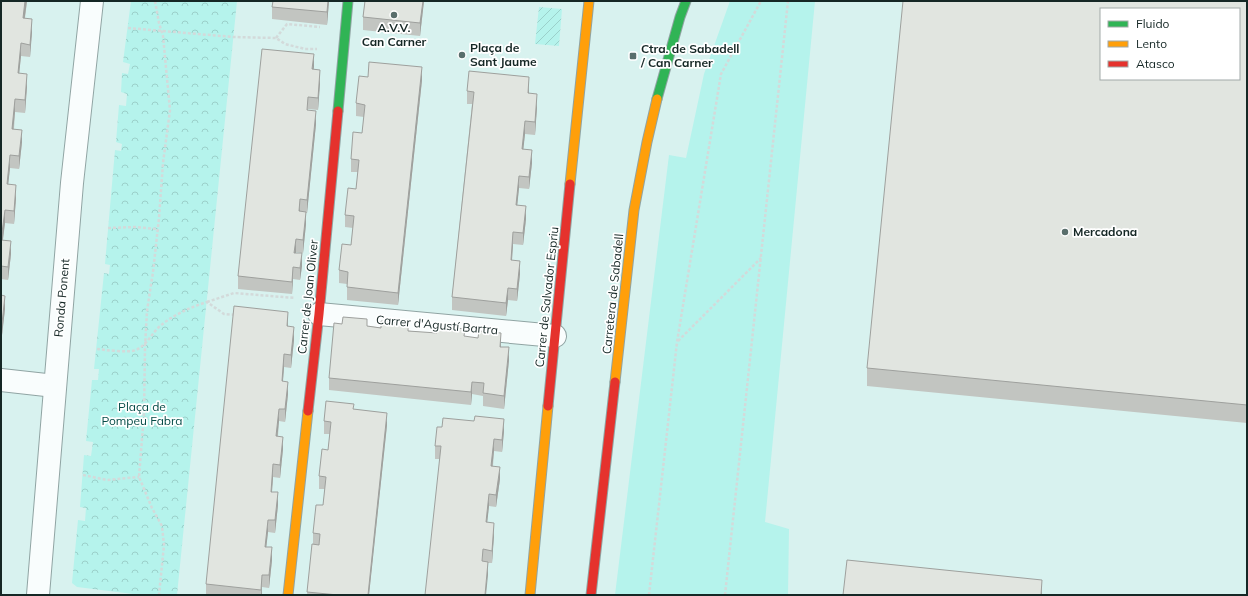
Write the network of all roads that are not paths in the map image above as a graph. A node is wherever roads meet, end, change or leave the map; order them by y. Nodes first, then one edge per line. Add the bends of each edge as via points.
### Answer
1 (92, 1) edge
2 (348, 1) edge
3 (589, 1) edge
4 (686, 1) edge
5 (319, 314) junction
6 (555, 336) junction
7 (1, 380) edge
8 (55, 386) junction
9 (38, 595) edge
10 (288, 595) edge
11 (530, 595) edge
12 (591, 595) edge

1 - 8 street, Ronda Ponent via 72,183
2 - 5 street, Carrer de Joan Oliver
3 - 6 street, Carrer de Salvador Espriu
4 - 12 street, Carretera de Sabadell via 659,93 634,210
5 - 6 street, Carrer d'Agustí Bartra
5 - 10 street, Carrer de Joan Oliver
6 - 11 street, Carrer de Salvador Espriu
7 - 8 street
8 - 9 street, Ronda Ponent

